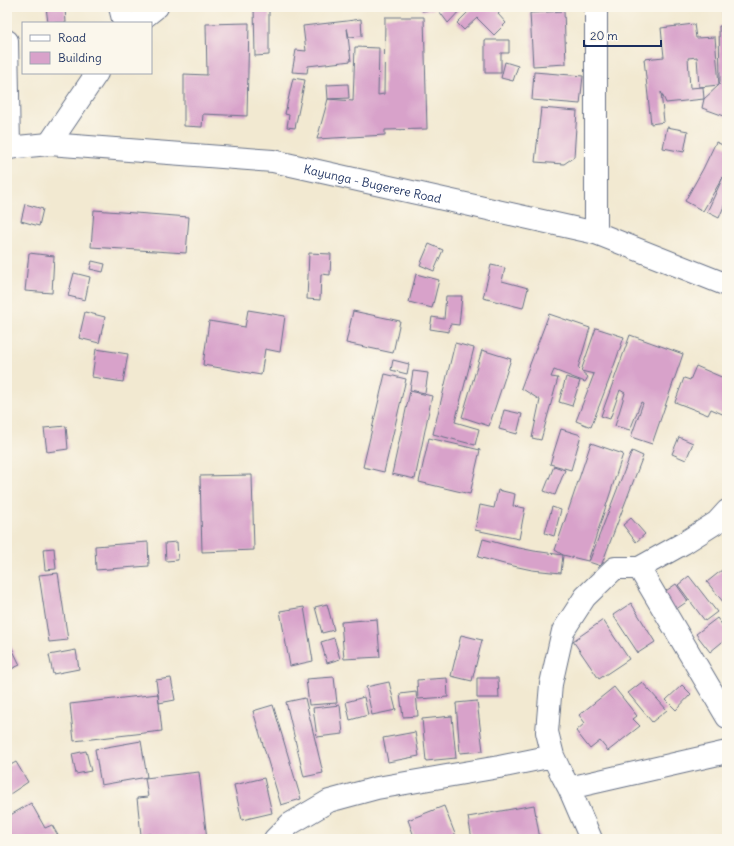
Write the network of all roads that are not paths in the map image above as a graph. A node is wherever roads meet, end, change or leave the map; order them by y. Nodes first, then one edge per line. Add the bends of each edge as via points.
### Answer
1 (120, 7) edge
2 (157, 7) edge
3 (596, 7) edge
4 (124, 22) edge
5 (138, 22) edge
6 (7, 41) edge
7 (96, 74) edge
8 (49, 144) junction
9 (8, 148) edge
10 (596, 233) junction
11 (727, 285) edge
12 (727, 511) edge
13 (639, 568) junction
14 (727, 718) edge
15 (727, 752) edge
16 (553, 756) junction
17 (569, 788) junction
18 (275, 839) edge
19 (591, 839) edge

1 - 4 street
2 - 5 street
3 - 10 street
6 - 9 street
7 - 8 street
8 - 9 street, Kayunga - Bugerere Road
8 - 10 street, Kayunga - Bugerere Road via 273,161
10 - 11 street, Kayunga - Bugerere Road
12 - 13 street via 718,522
13 - 14 street
13 - 16 street via 615,568 585,597 563,631 551,684 547,732
15 - 17 street
16 - 17 street
16 - 18 street via 377,788 329,801 290,824
17 - 19 street

